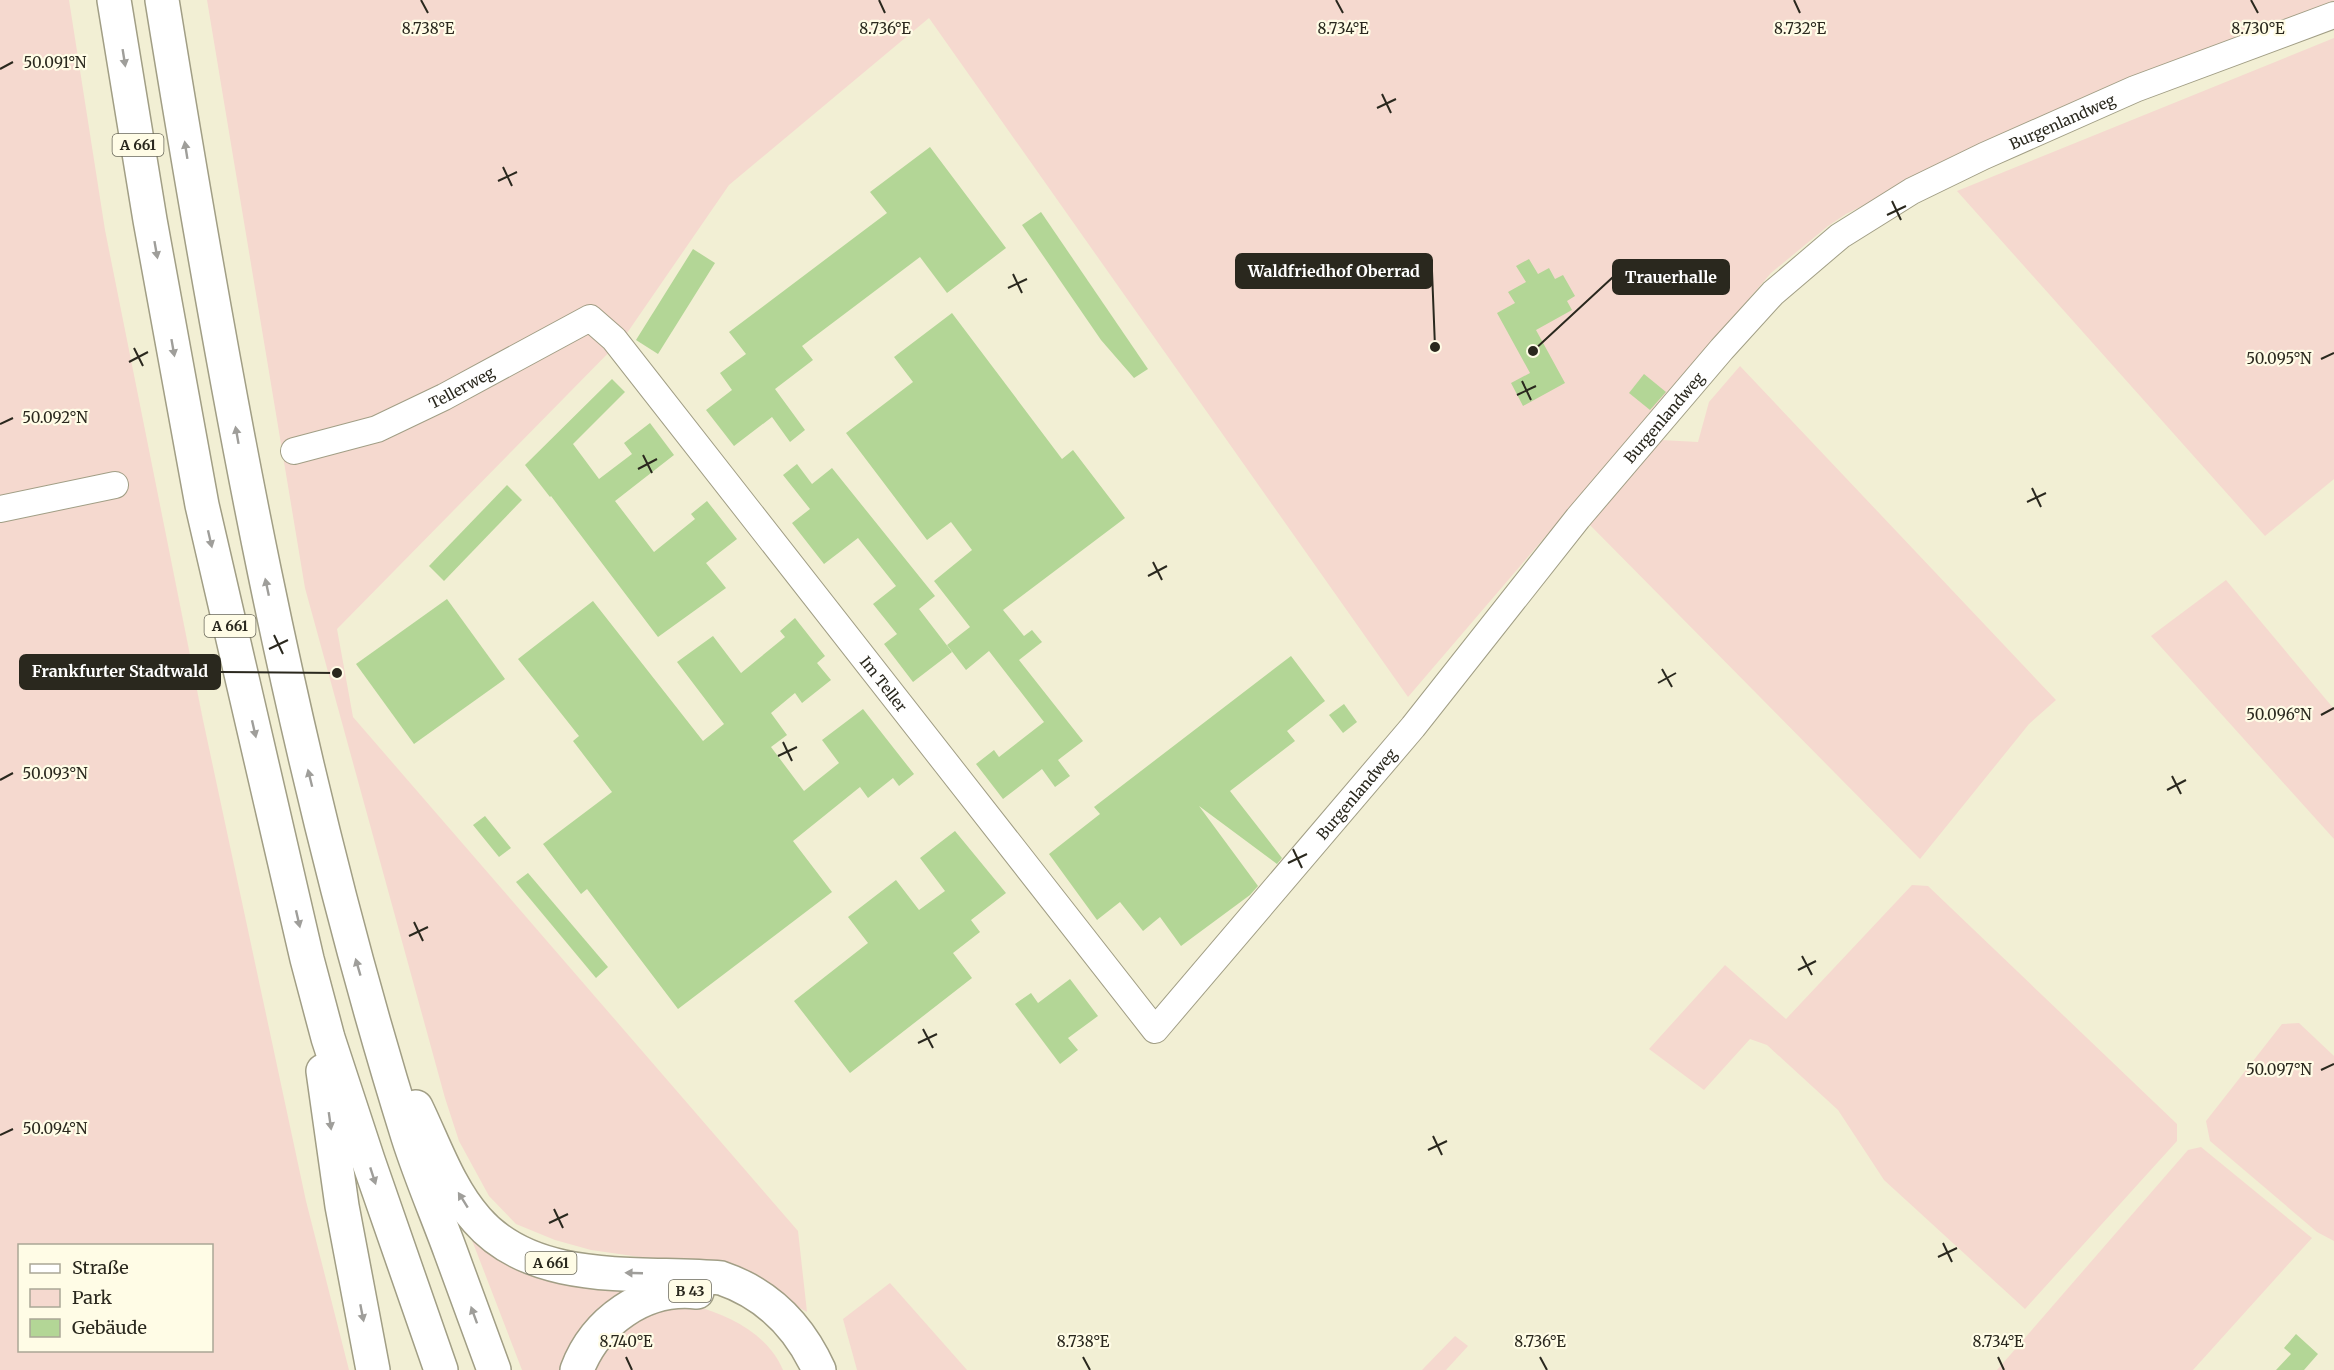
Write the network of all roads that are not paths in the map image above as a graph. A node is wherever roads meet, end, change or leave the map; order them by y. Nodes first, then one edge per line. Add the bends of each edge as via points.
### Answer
1 (114, 0) edge
2 (162, 0) edge
3 (2334, 15) edge
4 (614, 339) joint
5 (294, 451) dead end
6 (115, 485) dead end
7 (0, 509) edge
8 (307, 959) junction
9 (374, 1023) junction
10 (1155, 1030) joint
11 (373, 1370) edge
12 (441, 1370) edge
13 (494, 1370) edge
14 (577, 1370) edge
15 (806, 1370) edge
16 (819, 1370) edge

1 -> 8 highway, A 661 via 202,505
9 -> 2 highway, A 661 via 287,687 247,492
3 - 10 street, Burgenlandweg via 2135,89 1984,156 1912,191 1840,236 1790,279 1722,350 1578,518 1413,727
4 - 5 street, Tellerweg via 590,318 377,429
4 - 10 street, Im Teller
6 - 7 street
8 -> 11 highway, A 661 via 342,1206
8 -> 12 highway, A 661 via 328,1038
13 -> 9 highway, A 661 via 409,1141
16 -> 9 highway, A 661 via 802,1338 784,1316 742,1285 721,1278 570,1268 523,1253 488,1232 450,1176
14 - 15 highway, B 43 via 591,1341 614,1317 652,1297 690,1291 724,1297 759,1313 790,1342

